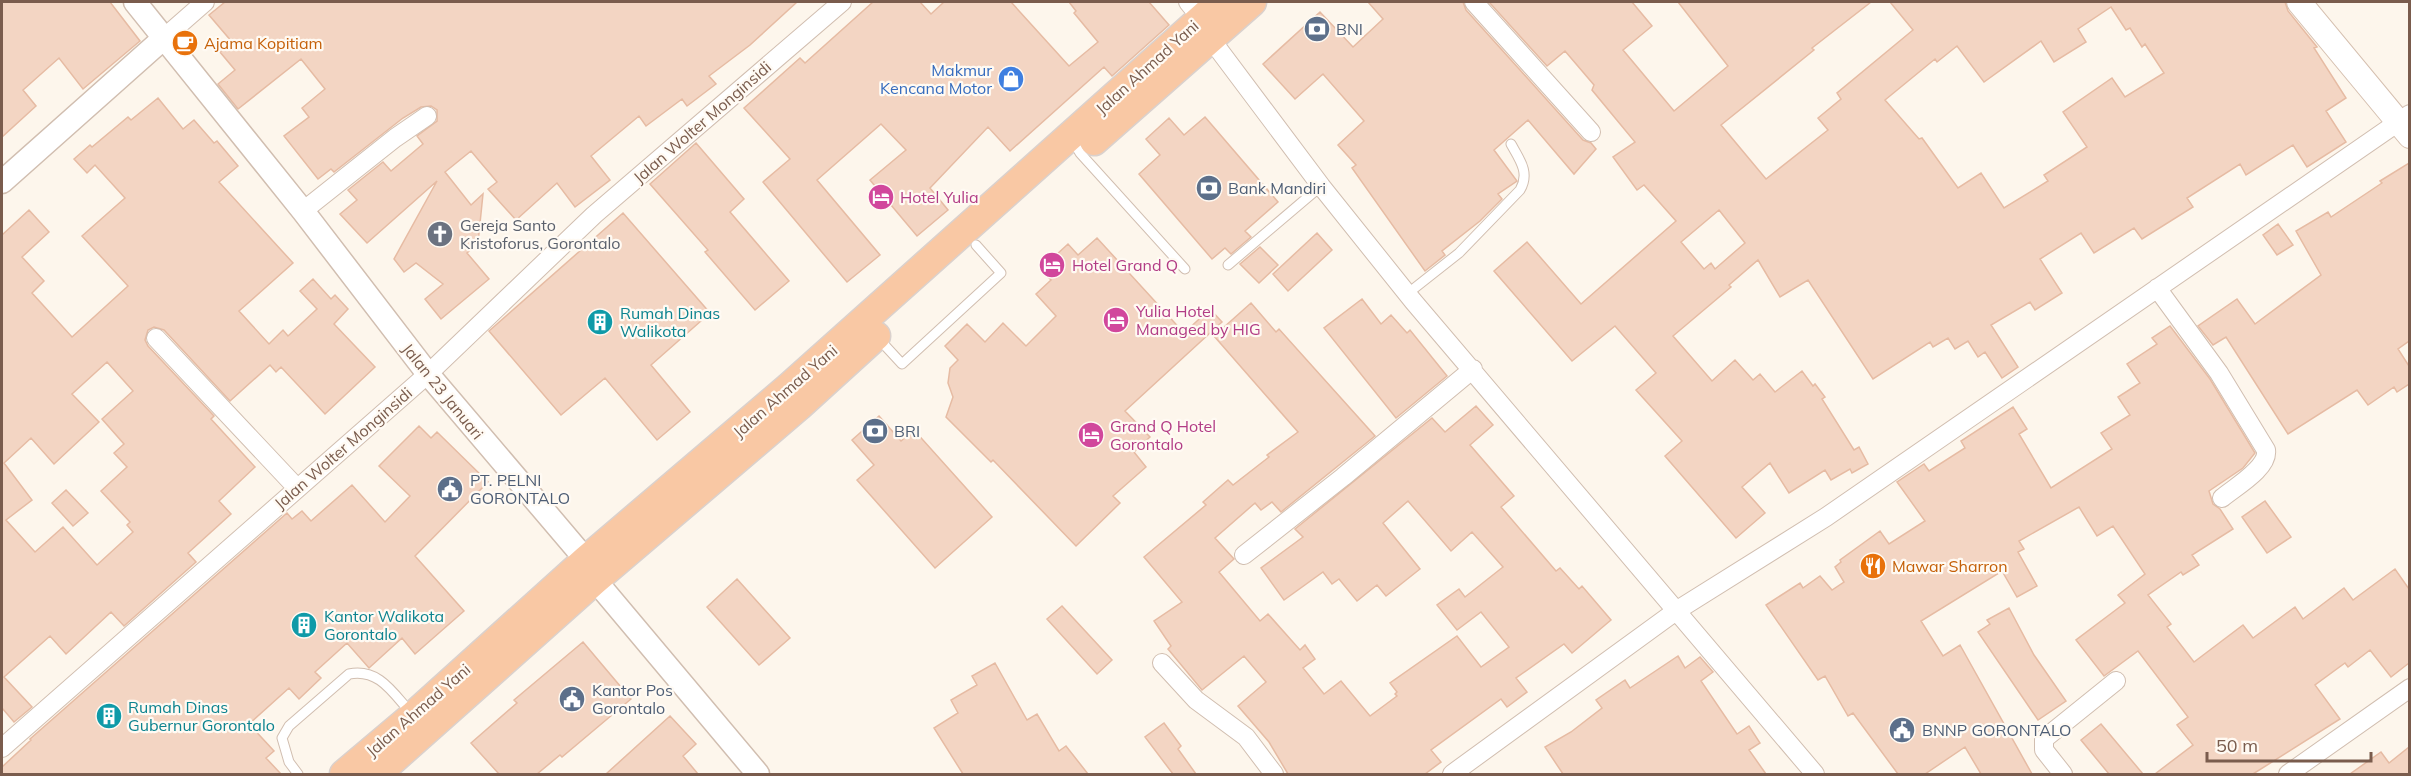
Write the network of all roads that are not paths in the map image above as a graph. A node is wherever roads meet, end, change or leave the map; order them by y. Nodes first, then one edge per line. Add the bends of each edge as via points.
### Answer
1 (135, 2) edge
2 (205, 2) edge
3 (842, 2) edge
4 (1252, 2) edge
5 (1474, 2) edge
6 (2299, 2) edge
7 (1205, 15) edge
8 (165, 37) junction
9 (427, 116) dead end
10 (2406, 124) edge
11 (1591, 132) dead end
12 (1075, 144) junction
13 (1510, 144) dead end
14 (2, 182) edge
15 (1321, 186) junction
16 (303, 211) junction
17 (976, 245) junction
18 (1228, 265) dead end
19 (1185, 269) dead end
20 (2157, 288) junction
21 (1410, 298) junction
22 (876, 336) junction
23 (156, 338) dead end
24 (1473, 369) junction
25 (428, 374) junction
26 (748, 436) junction
27 (297, 488) junction
28 (2222, 498) dead end
29 (1244, 555) dead end
30 (590, 570) junction
31 (1676, 611) junction
32 (1161, 663) dead end
33 (2116, 681) dead end
34 (2409, 688) edge
35 (420, 723) junction
36 (2, 748) edge
37 (298, 774) edge
38 (344, 774) edge
39 (376, 774) edge
40 (758, 774) edge
41 (1274, 774) edge
42 (1452, 774) edge
43 (1815, 774) edge
44 (2062, 774) edge
45 (2288, 774) edge

1 - 8 street, Jalan 23 Januari
2 - 8 street
3 - 25 street, Jalan Wolter Monginsidi via 594,215
4 - 7 highway, Jalan Ahmad Yani
5 - 11 street
6 - 10 main road
7 - 12 highway, Jalan Ahmad Yani
7 - 15 street
8 - 14 street
8 - 16 street, Jalan 23 Januari
9 - 16 street
10 - 20 street
12 - 17 highway, Jalan Ahmad Yani
12 - 19 lane
12 - 26 highway, Jalan Ahmad Yani
13 - 21 lane via 1524,169 1520,190
15 - 18 lane
15 - 21 street
16 - 25 street, Jalan 23 Januari
17 - 22 highway, Jalan Ahmad Yani
17 - 22 lane via 1001,273 902,364
20 - 28 street via 2219,373 2266,450 2261,467
20 - 31 street via 1826,517
21 - 24 street
22 - 26 highway, Jalan Ahmad Yani
23 - 27 street
24 - 29 street
24 - 31 street
25 - 27 street, Jalan Wolter Monginsidi
25 - 30 street, Jalan 23 Januari
26 - 30 highway, Jalan Ahmad Yani
27 - 36 street, Jalan Wolter Monginsidi
30 - 35 highway, Jalan Ahmad Yani
30 - 40 street, Jalan 23 Januari
31 - 42 street
31 - 43 street
32 - 41 street via 1197,700 1246,737
33 - 44 street via 2044,739 2044,750
34 - 45 street
35 - 37 lane via 377,676 349,674 289,726 282,738 289,762
35 - 38 highway, Jalan Ahmad Yani
35 - 39 highway, Jalan Ahmad Yani

